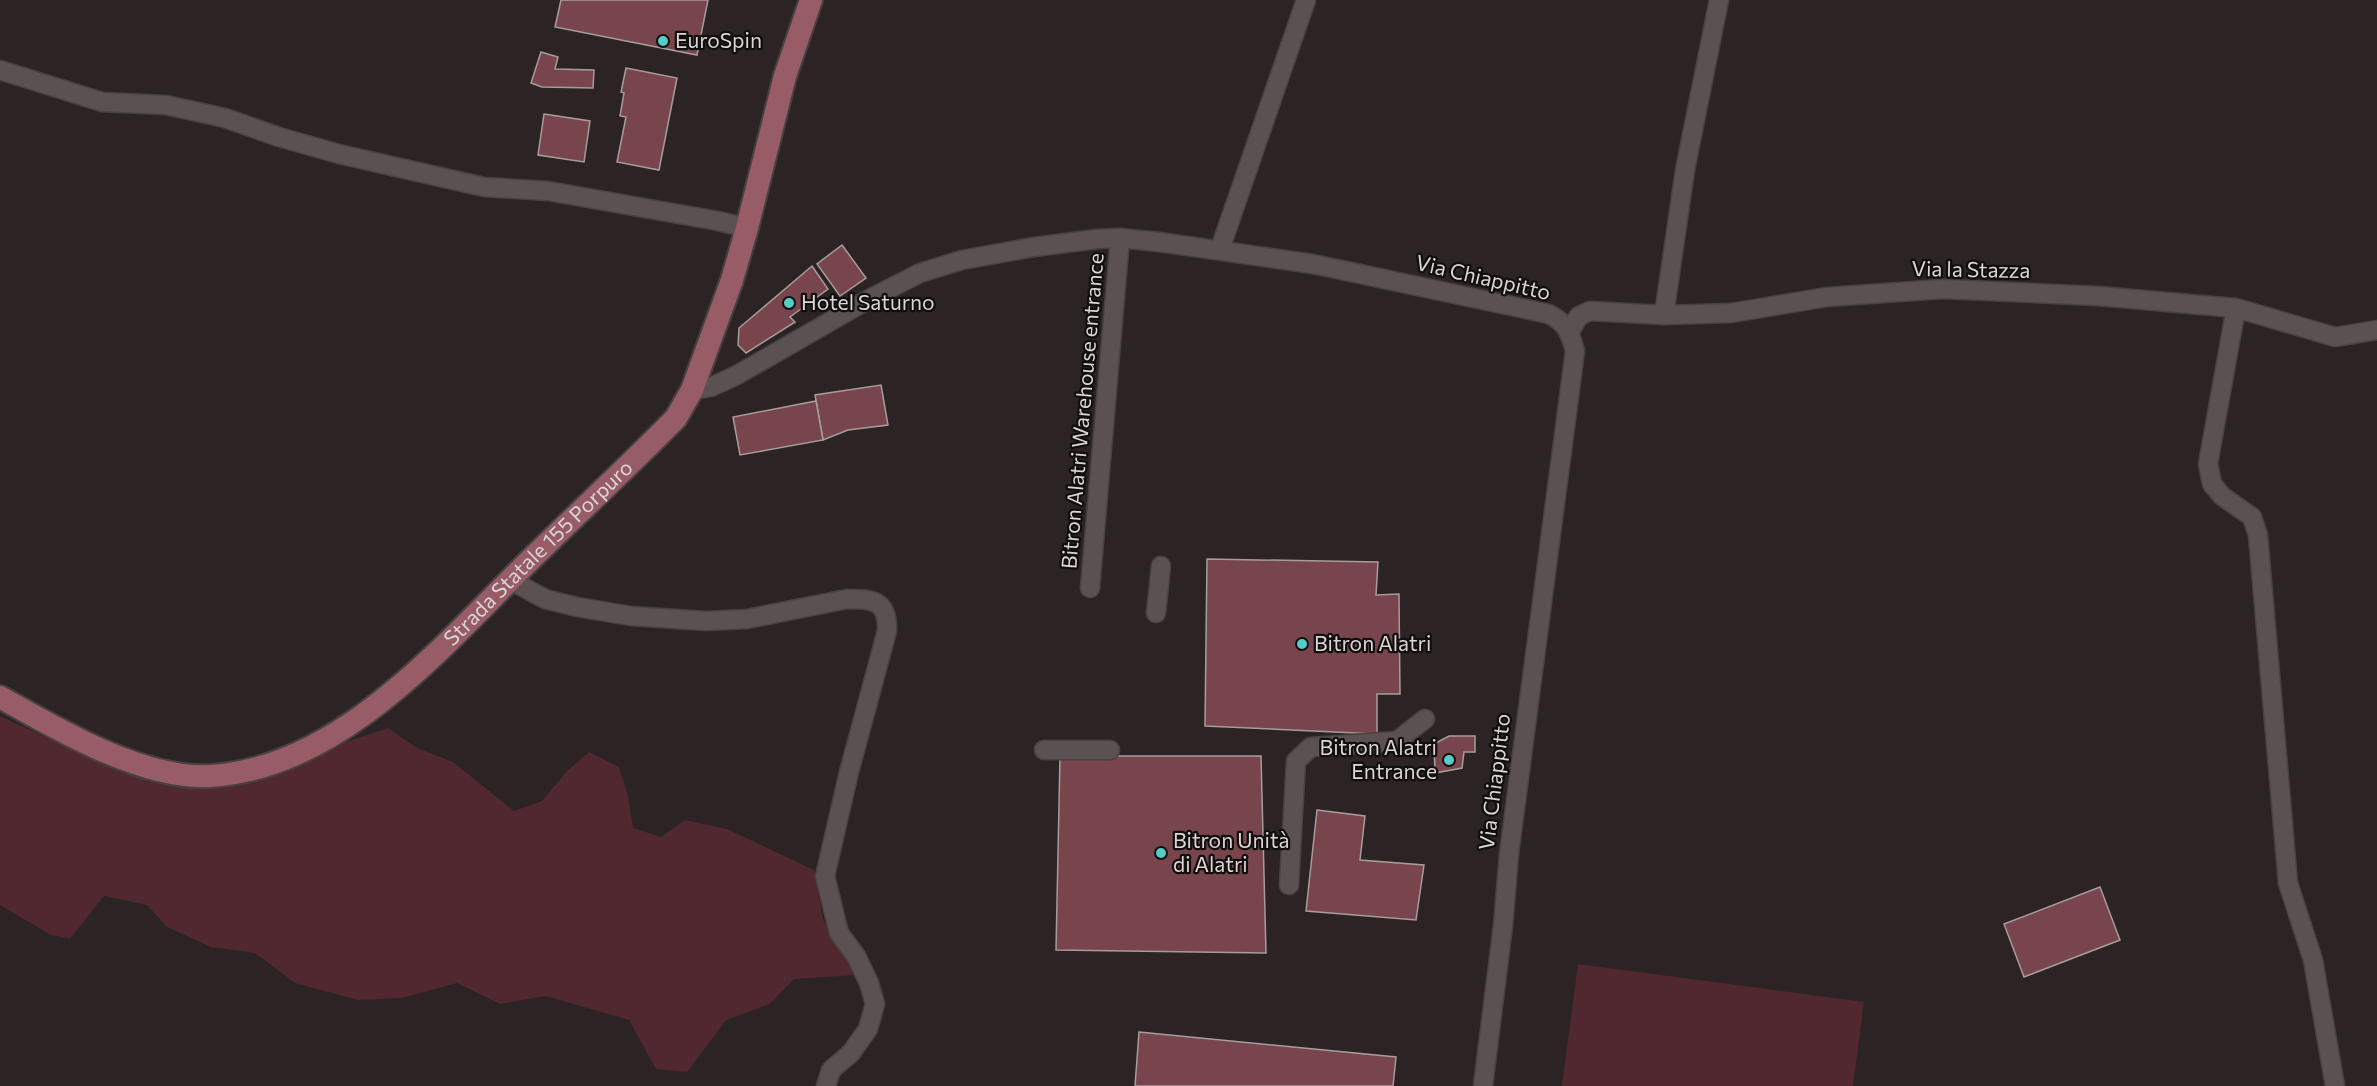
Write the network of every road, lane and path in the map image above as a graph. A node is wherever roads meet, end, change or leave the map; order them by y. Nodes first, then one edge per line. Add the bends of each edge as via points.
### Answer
1 (811, 0) edge
2 (1306, 0) edge
3 (1719, 0) edge
4 (0, 70) edge
5 (747, 228) junction
6 (1120, 238) junction
7 (1220, 249) junction
8 (2236, 308) junction
9 (1664, 315) junction
10 (2377, 330) edge
11 (1570, 331) junction
12 (692, 390) junction
13 (1161, 566) dead end
14 (510, 580) junction
15 (1090, 588) dead end
16 (1156, 613) dead end
17 (0, 697) edge
18 (1425, 719) dead end
19 (1044, 750) dead end
20 (1110, 750) dead end
21 (1289, 885) dead end
22 (826, 1086) edge
23 (1483, 1086) edge
24 (2335, 1086) edge

1 - 5 main road, Strada Statale 155 Porpuro via 785,76
2 - 7 street
3 - 9 street via 1685,170
4 - 5 street via 102,102 166,105 225,118 339,154 484,187 548,191
5 - 12 main road, Strada Statale 155 Porpuro
6 - 7 street, Via Chiappitto
6 - 12 street, Via Chiappitto via 1034,247 962,260 920,273 737,375 711,387
6 - 15 street, Bitron Alatri Warehouse entrance
7 - 11 street, Via Chiappitto via 1313,264 1549,314
8 - 9 street, Via la Stazza via 2098,296 1943,289 1827,297 1731,313
8 - 10 street, Via la Stazza via 2335,337
8 - 24 street via 2208,464 2212,484 2252,517 2258,535 2288,883 2313,960
9 - 11 street, Via la Stazza via 1590,311 1579,316
11 - 23 street, Via Chiappitto via 1575,351 1509,854
12 - 14 main road, Strada Statale 155 Porpuro via 676,418
13 - 16 street
14 - 17 main road, Strada Statale 155 Porpuro via 458,633 350,724 297,754 246,772 208,777 158,771 91,747
14 - 22 street via 545,599 631,616 706,621 747,619 848,599 876,602 883,608 887,631 825,876 839,933 869,982 875,1004 868,1029 851,1053 831,1070
18 - 21 street via 1397,741 1311,747 1296,761
19 - 20 street

